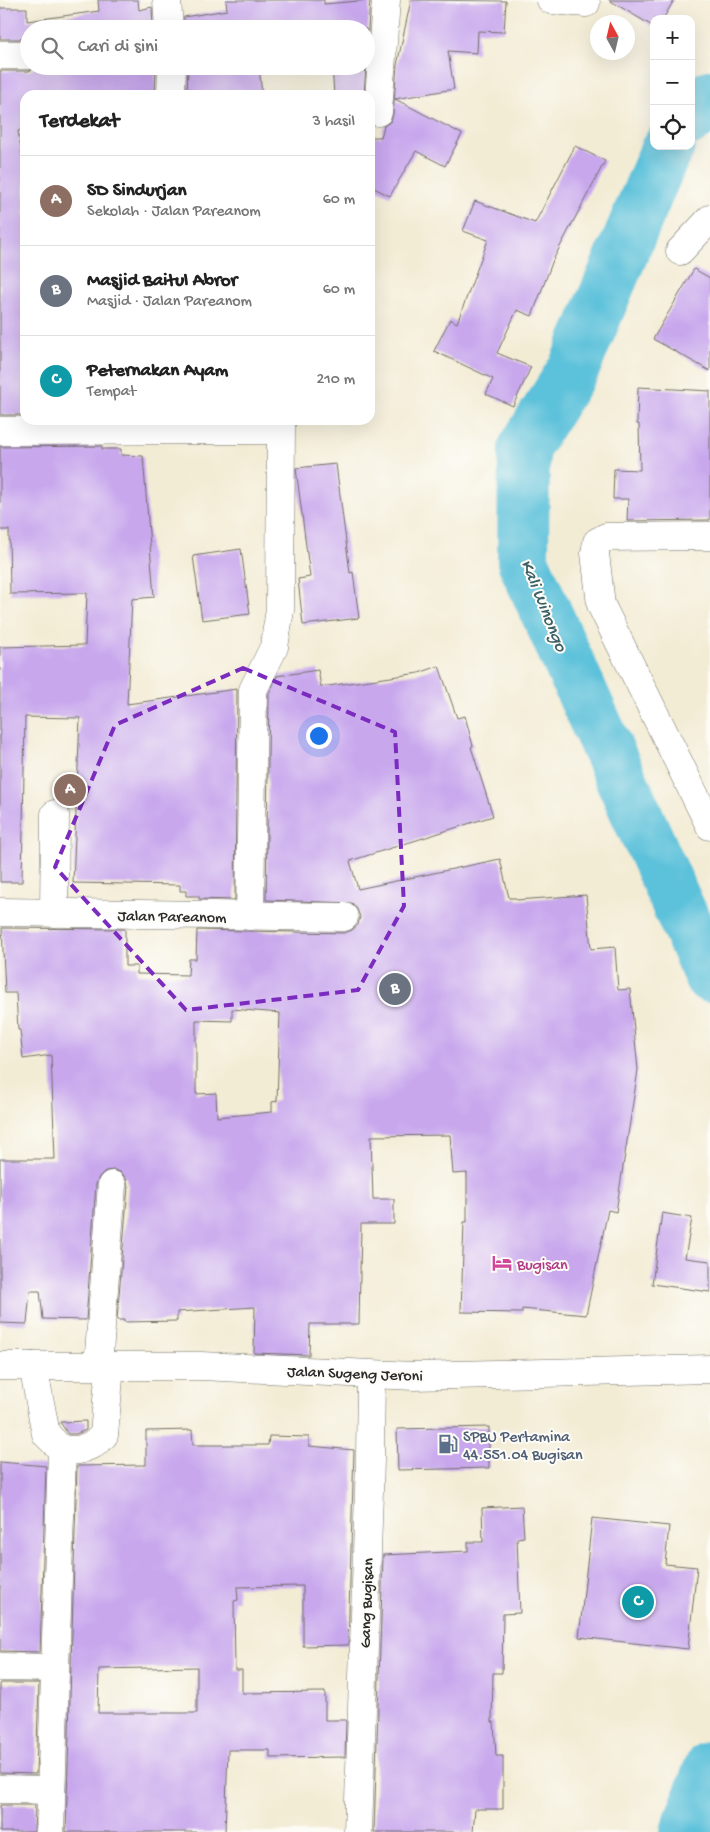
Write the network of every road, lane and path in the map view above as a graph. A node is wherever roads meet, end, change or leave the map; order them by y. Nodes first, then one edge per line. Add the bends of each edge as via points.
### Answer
1 (167, 0) edge
2 (386, 0) edge
3 (551, 0) edge
4 (586, 3) dead end
5 (168, 20) edge
6 (20, 55) edge
7 (0, 56) edge
8 (171, 75) edge
9 (170, 90) edge
10 (378, 112) dead end
11 (710, 219) edge
12 (680, 251) dead end
13 (104, 425) edge
14 (281, 425) edge
15 (0, 431) edge
16 (710, 536) edge
17 (56, 814) dead end
18 (710, 826) edge
19 (0, 912) edge
20 (54, 913) junction
21 (250, 916) junction
22 (344, 917) dead end
23 (112, 1185) dead end
24 (0, 1366) edge
25 (33, 1366) junction
26 (104, 1366) junction
27 (697, 1369) edge
28 (371, 1375) junction
29 (62, 1450) junction
30 (0, 1667) edge
31 (54, 1668) junction
32 (0, 1788) edge
33 (49, 1790) junction
34 (50, 1832) edge
35 (358, 1832) edge

1 - 5 street
2 - 10 street
3 - 4 street
6 - 7 street
8 - 9 street
11 - 12 street
13 - 14 street
13 - 15 street
14 - 21 street via 280,610 274,647 254,690
16 - 18 street via 606,537 597,542 595,553 601,605
17 - 20 street
19 - 20 street, Jalan Pareanom
20 - 21 street, Jalan Pareanom
21 - 22 street, Jalan Pareanom
23 - 26 street
24 - 25 street, Jalan Sugeng Jeroni
25 - 26 street, Jalan Sugeng Jeroni
25 - 29 street via 46,1434
26 - 28 street, Jalan Sugeng Jeroni via 201,1366
26 - 29 street via 104,1435 80,1450
27 - 28 street, Jalan Sugeng Jeroni
28 - 35 street, Gang Bugisan
29 - 31 street
30 - 31 street
31 - 33 street
32 - 33 street
33 - 34 street

